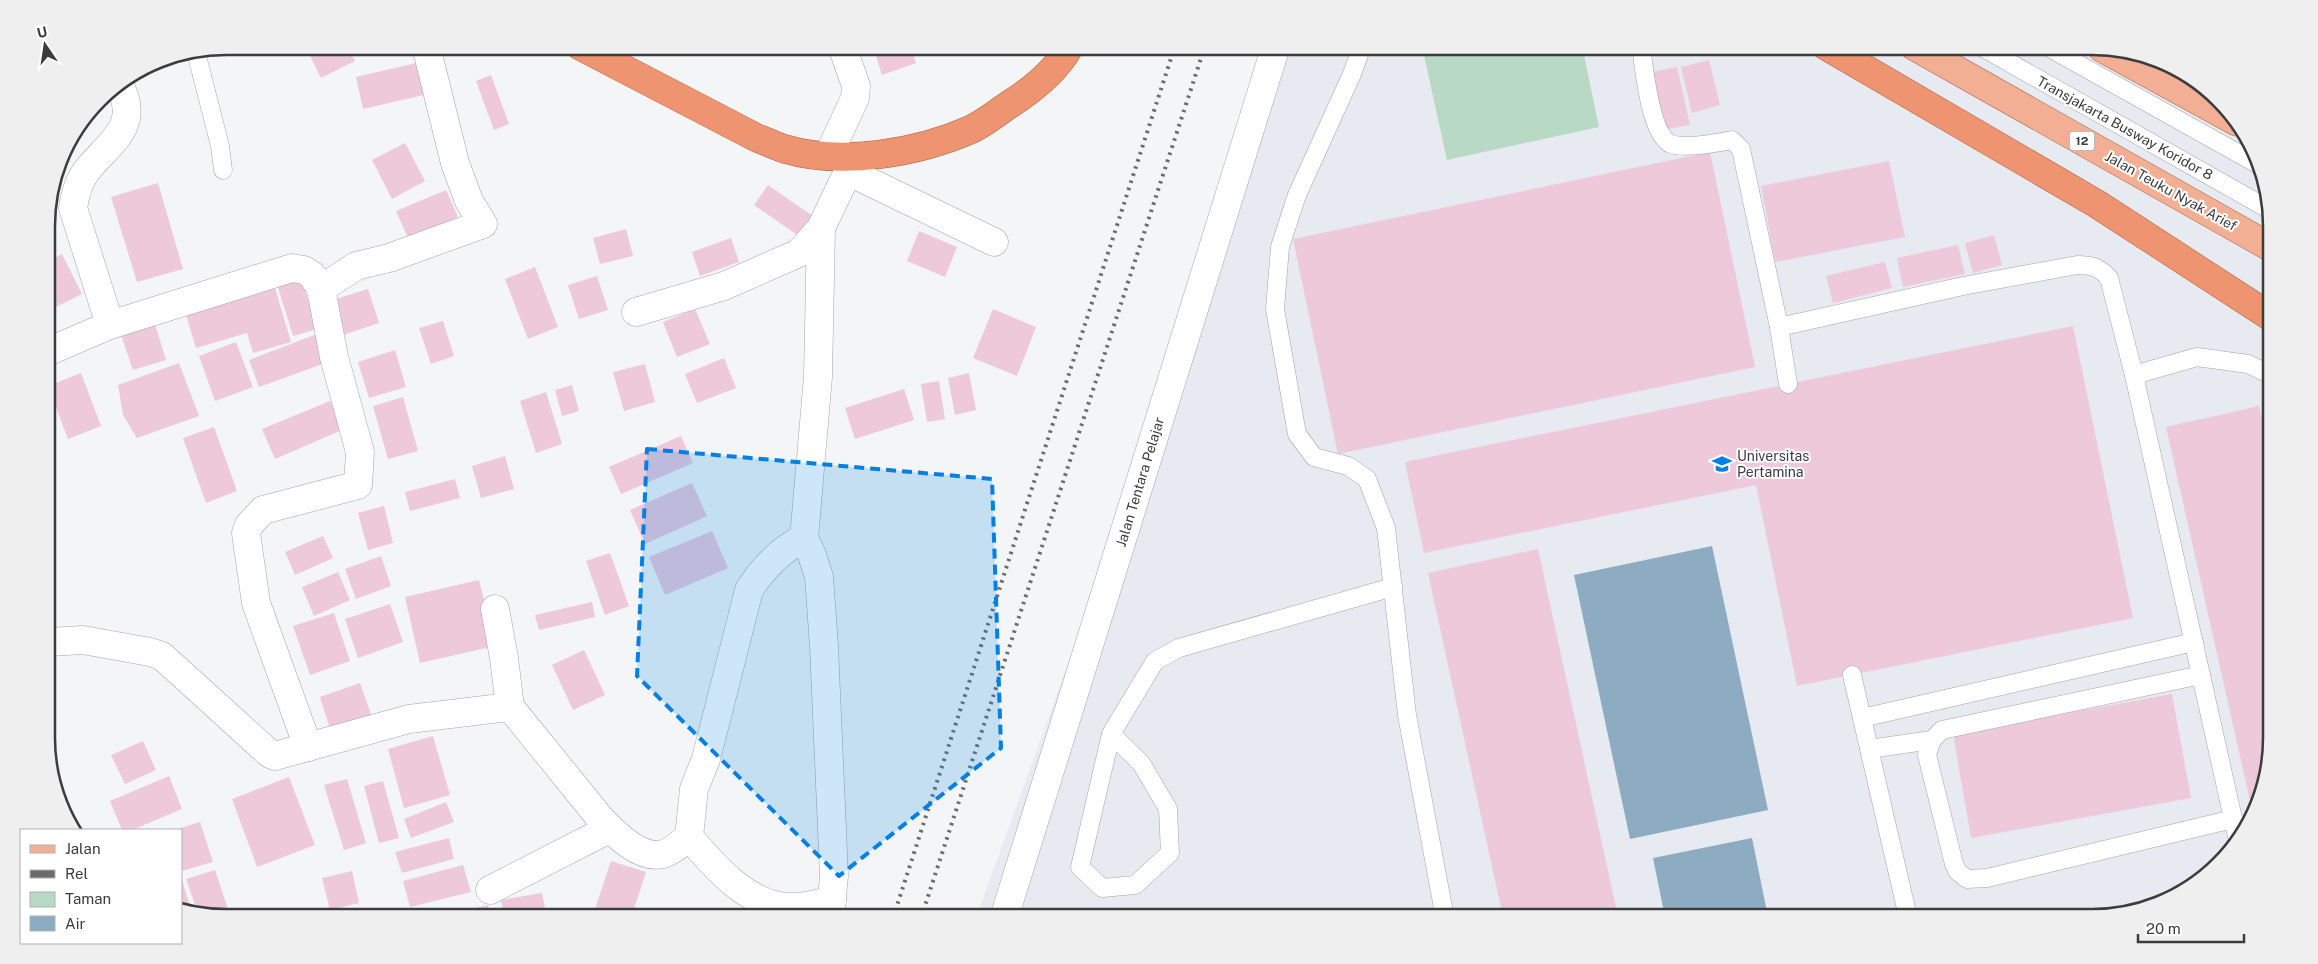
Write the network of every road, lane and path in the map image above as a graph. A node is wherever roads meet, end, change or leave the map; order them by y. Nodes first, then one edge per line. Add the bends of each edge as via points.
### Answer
1 (428, 55) edge
2 (597, 55) edge
3 (845, 55) edge
4 (1065, 55) edge
5 (1273, 55) edge
6 (1359, 55) edge
7 (1642, 55) edge
8 (1841, 55) edge
9 (1930, 55) edge
10 (1996, 55) edge
11 (2062, 55) edge
12 (197, 57) edge
13 (2118, 57) edge
14 (121, 91) edge
15 (2221, 113) edge
16 (2249, 159) edge
17 (844, 162) junction
18 (223, 170) dead end
19 (2262, 206) edge
20 (821, 228) junction
21 (994, 242) dead end
22 (2263, 243) edge
23 (321, 289) junction
24 (636, 312) dead end
25 (2263, 312) edge
26 (110, 325) junction
27 (1779, 327) junction
28 (55, 349) edge
29 (2263, 371) edge
30 (2134, 375) junction
31 (1788, 384) dead end
32 (804, 538) junction
33 (1393, 587) junction
34 (495, 609) dead end
35 (55, 642) edge
36 (2194, 642) junction
37 (1852, 675) dead end
38 (2201, 675) junction
39 (510, 707) junction
40 (1862, 718) junction
41 (1111, 734) junction
42 (1932, 740) junction
43 (308, 747) junction
44 (1869, 748) junction
45 (2233, 819) junction
46 (609, 829) junction
47 (2236, 830) edge
48 (689, 837) junction
49 (490, 890) dead end
50 (831, 909) edge
51 (1007, 909) edge
52 (1442, 909) edge
53 (1906, 909) edge

1 - 23 street via 455,163 469,201 484,224 398,255 356,266
2 - 17 highway via 756,138 786,149
3 - 17 street via 856,86
4 - 17 highway via 1032,90 973,129 922,147
5 - 51 street, Jalan Tentara Pelajar
6 - 33 lane via 1298,195 1280,247 1276,309 1297,434 1314,457 1348,466 1367,478 1386,528
7 - 27 lane via 1656,123 1670,144 1700,145 1732,140 1741,149
8 - 25 highway via 2096,204
9 - 22 main road, Jalan Teuku Nyak Arief / 12
10 - 19 lane, Transjakarta Busway Koridor 8
11 - 16 lane
12 - 18 lane
13 - 15 main road
14 - 26 street via 127,109 126,124 87,170 73,208
17 - 20 street
17 - 21 street
20 - 24 street via 799,253 724,286
20 - 32 street via 818,377
23 - 26 street via 312,275 292,268
23 - 43 street via 334,357 360,452 358,485 263,510 249,525 246,534 256,603
26 - 28 street
27 - 30 lane via 1963,286 2092,265 2109,278
27 - 31 lane
29 - 30 lane via 2248,364 2197,357
30 - 36 lane
32 - 48 street via 787,546 759,574 749,590 706,759 694,789
32 - 50 street via 819,577 834,876
33 - 41 lane via 1179,648 1155,661
33 - 52 lane via 1407,715
34 - 39 street
35 - 43 street via 83,640 156,654 270,754 278,756
36 - 38 lane
36 - 40 lane
37 - 40 lane
38 - 42 lane via 1942,730
38 - 45 lane
39 - 43 street via 409,719
39 - 46 street
40 - 44 lane
41 - 41 lane via 1141,764 1168,809 1170,853 1135,885 1102,888 1080,867
42 - 44 lane
42 - 45 lane via 1927,754 1951,855 1958,872 1967,879 1986,878
44 - 53 lane
45 - 47 lane
46 - 48 street via 651,856 664,854
46 - 49 street
48 - 50 street via 713,865 742,889 763,900 785,907

